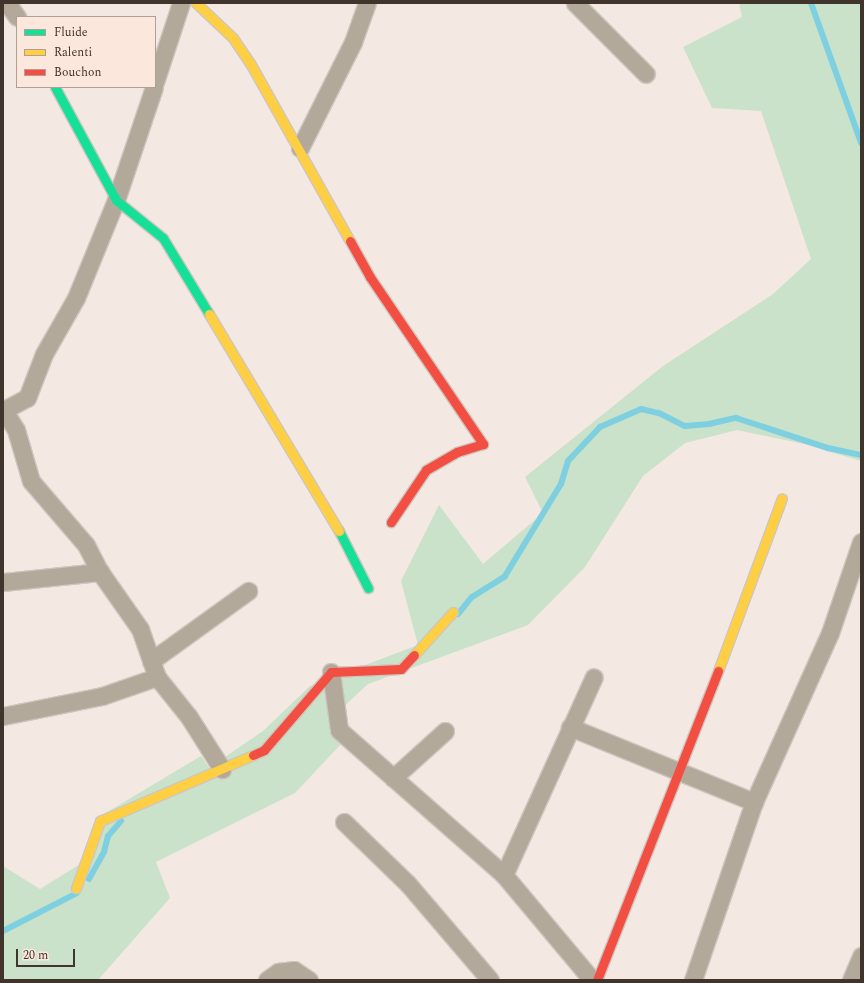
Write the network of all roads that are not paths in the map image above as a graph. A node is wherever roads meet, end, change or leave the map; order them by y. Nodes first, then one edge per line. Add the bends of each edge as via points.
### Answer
1 (7, 3) edge
2 (181, 3) edge
3 (196, 3) edge
4 (367, 3) edge
5 (575, 3) edge
6 (16, 16) edge
7 (646, 74) dead end
8 (156, 79) edge
9 (56, 88) edge
10 (154, 88) edge
11 (300, 148) junction
12 (116, 200) junction
13 (3, 410) edge
14 (782, 498) dead end
15 (391, 522) dead end
16 (861, 542) edge
17 (100, 572) junction
18 (3, 582) edge
19 (368, 588) dead end
20 (248, 590) dead end
21 (453, 612) dead end
22 (151, 661) junction
23 (331, 672) junction
24 (157, 677) junction
25 (594, 677) dead end
26 (3, 716) edge
27 (570, 727) junction
28 (445, 731) dead end
29 (222, 769) junction
30 (677, 770) junction
31 (393, 778) junction
32 (754, 802) junction
33 (344, 822) dead end
34 (504, 876) junction
35 (76, 888) dead end
36 (861, 956) edge
37 (267, 980) edge
38 (309, 980) edge
39 (490, 980) edge
40 (592, 980) edge
41 (597, 980) edge
42 (693, 980) edge
43 (851, 980) edge

1 - 6 street
2 - 8 street
3 - 11 street via 233,38
4 - 11 street via 353,42
5 - 7 street
9 - 12 street
10 - 12 street
11 - 15 street via 370,277 483,444 457,452 426,470
12 - 13 street via 76,298 44,354 27,398
12 - 19 street via 163,238 326,507
13 - 17 street via 16,430 32,481 86,545
14 - 30 street via 733,634
16 - 32 street via 830,633
17 - 18 street
17 - 22 street via 140,630
20 - 22 street
21 - 23 street via 401,669
22 - 24 street
23 - 29 street via 264,750
23 - 31 street via 339,730
24 - 26 street via 102,696
24 - 29 street via 189,717
25 - 27 street
27 - 30 street
27 - 34 street
28 - 31 street
29 - 35 street via 100,821
30 - 32 street
30 - 41 street
31 - 34 street
32 - 42 street
33 - 39 street via 408,884
34 - 40 street
36 - 43 street
37 - 38 street via 278,972 294,970

